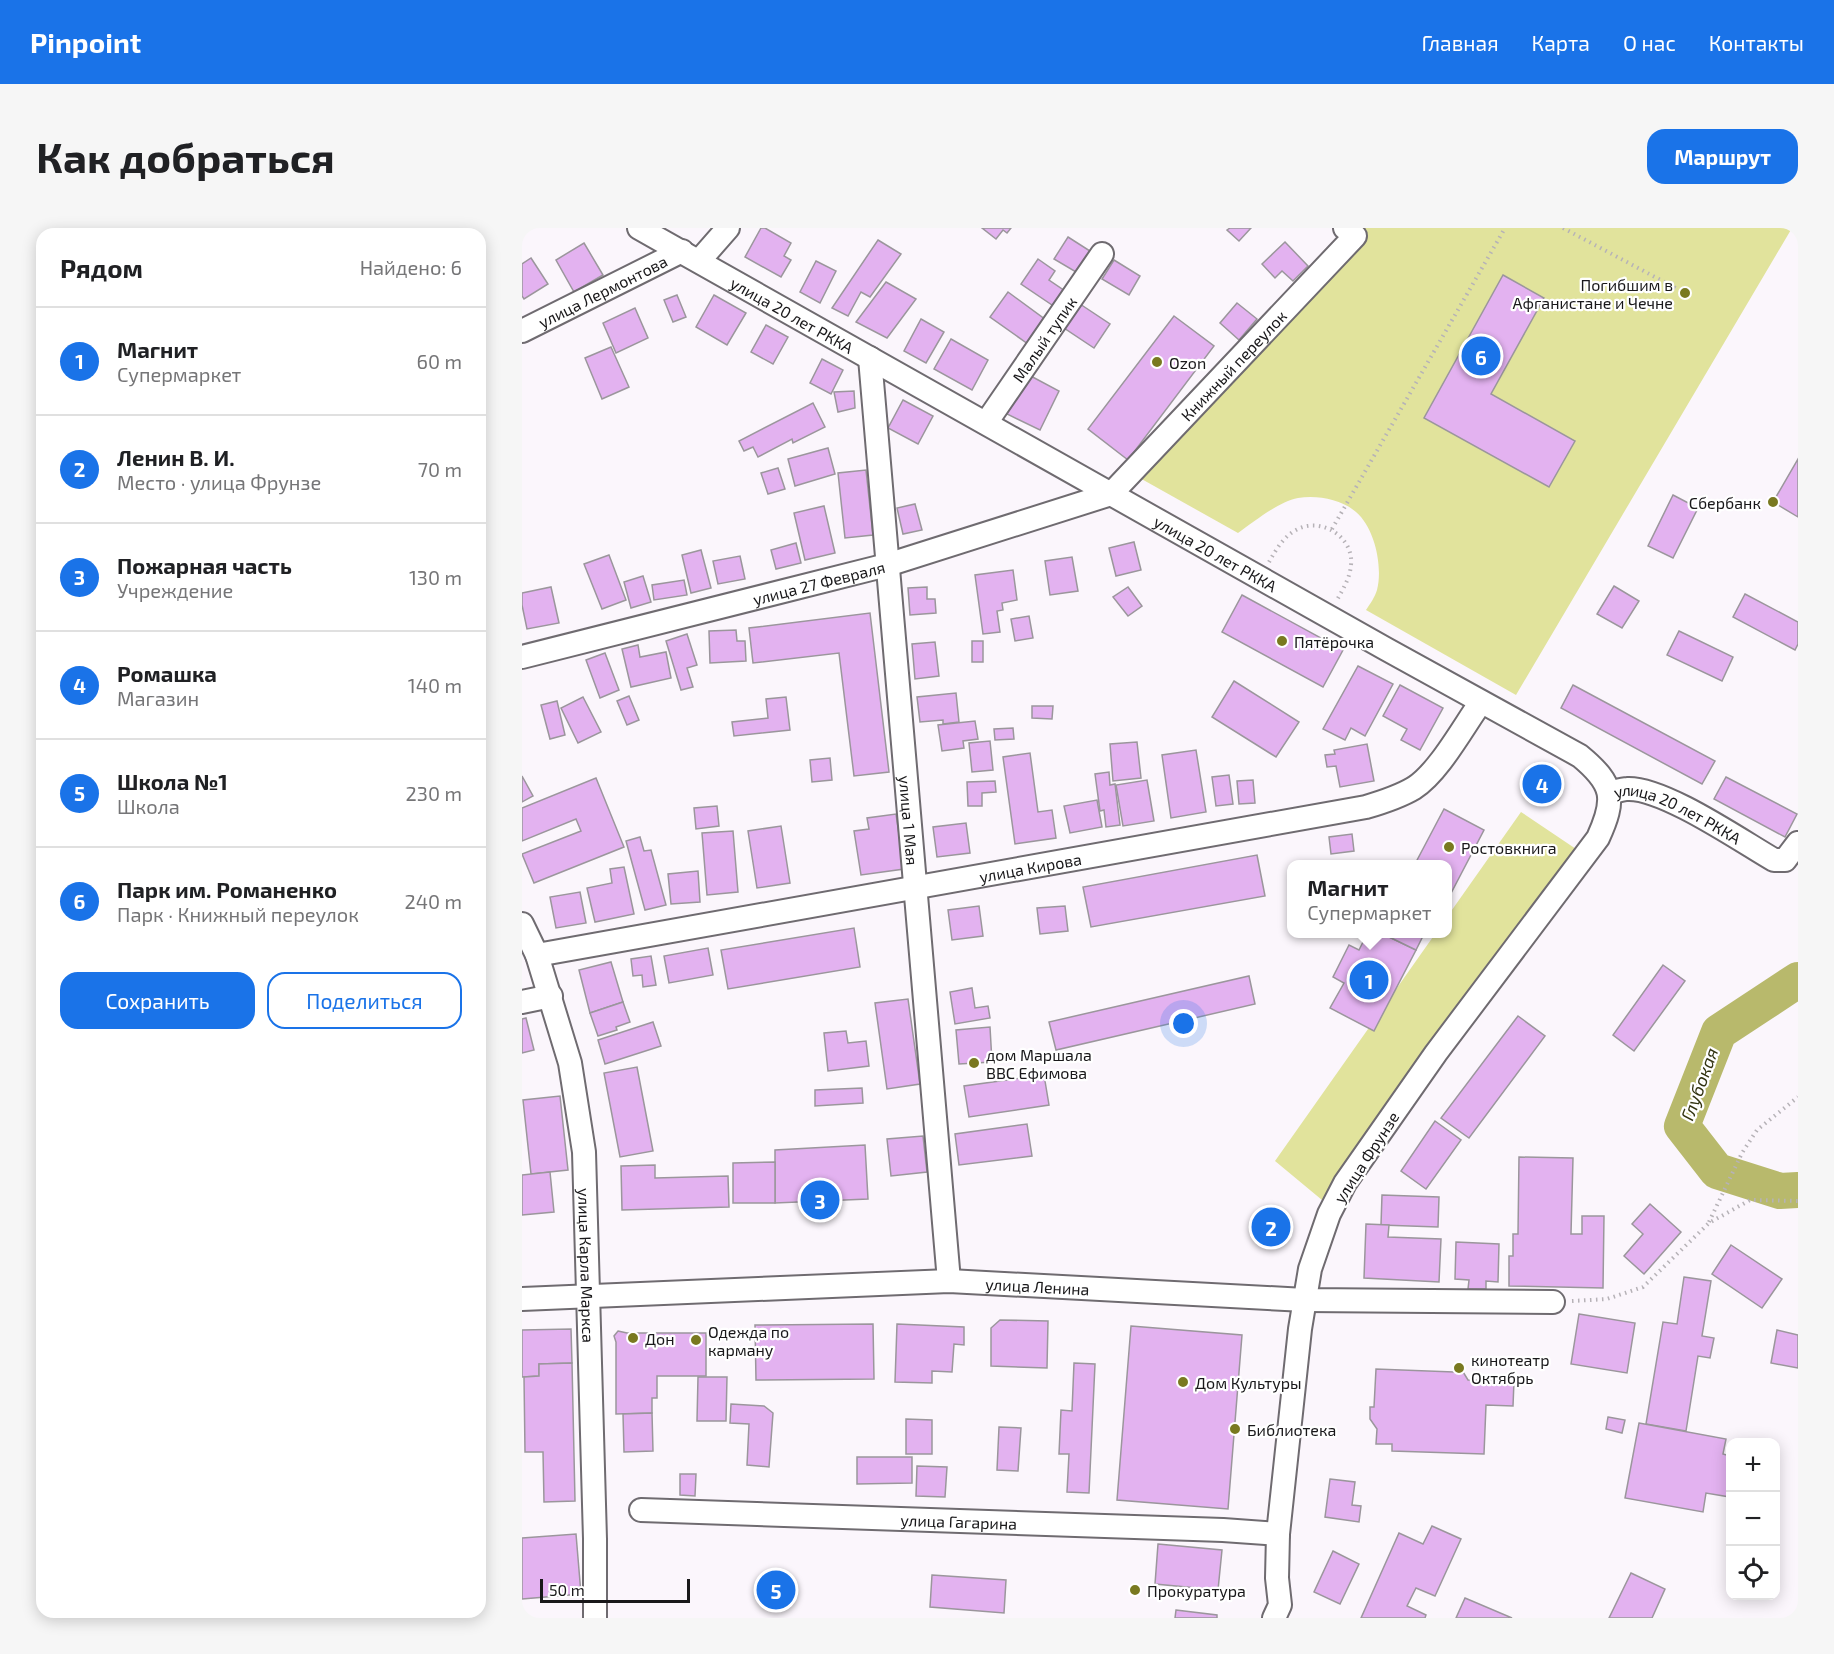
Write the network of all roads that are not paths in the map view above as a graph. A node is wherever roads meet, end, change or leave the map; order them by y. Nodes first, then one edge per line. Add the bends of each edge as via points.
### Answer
1 (639, 228) edge
2 (728, 228) edge
3 (1350, 232) edge
4 (1102, 254) dead end
5 (690, 256) junction
6 (522, 331) edge
7 (870, 358) junction
8 (986, 423) junction
9 (1111, 494) junction
10 (887, 565) junction
11 (522, 657) edge
12 (1481, 702) junction
13 (1609, 793) junction
14 (1792, 851) edge
15 (916, 889) junction
16 (522, 924) edge
17 (537, 955) junction
18 (551, 996) junction
19 (522, 1002) edge
20 (949, 1281) junction
21 (588, 1296) junction
22 (522, 1299) edge
23 (1305, 1300) junction
24 (1553, 1302) road end
25 (641, 1510) dead end
26 (1278, 1534) junction
27 (1281, 1614) edge
28 (595, 1618) edge

1 - 5 street, улица 20 лет РККА
2 - 5 street, улица Лермонтова
3 - 9 street, Книжный переулок
4 - 8 street, Малый тупик
5 - 6 street, улица Лермонтова
5 - 7 street, улица 20 лет РККА
7 - 8 street, улица 20 лет РККА
7 - 10 street, улица 1 Мая
8 - 9 street, улица 20 лет РККА
9 - 10 street, улица 27 Февраля
9 - 12 street, улица 20 лет РККА
10 - 11 street, улица 27 Февраля
10 - 15 street, улица 1 Мая
12 - 13 street, улица 20 лет РККА via 1580,756 1597,770
12 - 15 street, улица Кирова via 1432,772 1416,787 1395,798 1366,807
13 - 14 street, улица 20 лет РККА via 1627,789 1667,798 1774,860
13 - 23 street, улица Фрунзе via 1607,819 1598,838 1436,1053 1345,1183 1316,1250
15 - 17 street, улица Кирова
15 - 20 street, улица 1 Мая
16 - 17 street, улица Карла Маркса
17 - 18 street, улица Карла Маркса
18 - 19 street
18 - 21 street, улица Карла Маркса via 570,1063 584,1152
20 - 21 street, улица Ленина
20 - 23 street, улица Ленина
21 - 22 street, улица Ленина
21 - 28 street, улица Карла Маркса
23 - 24 street, улица Ленина
23 - 26 street, улица Фрунзе
25 - 26 street, улица Гагарина
26 - 27 street, улица Фрунзе

